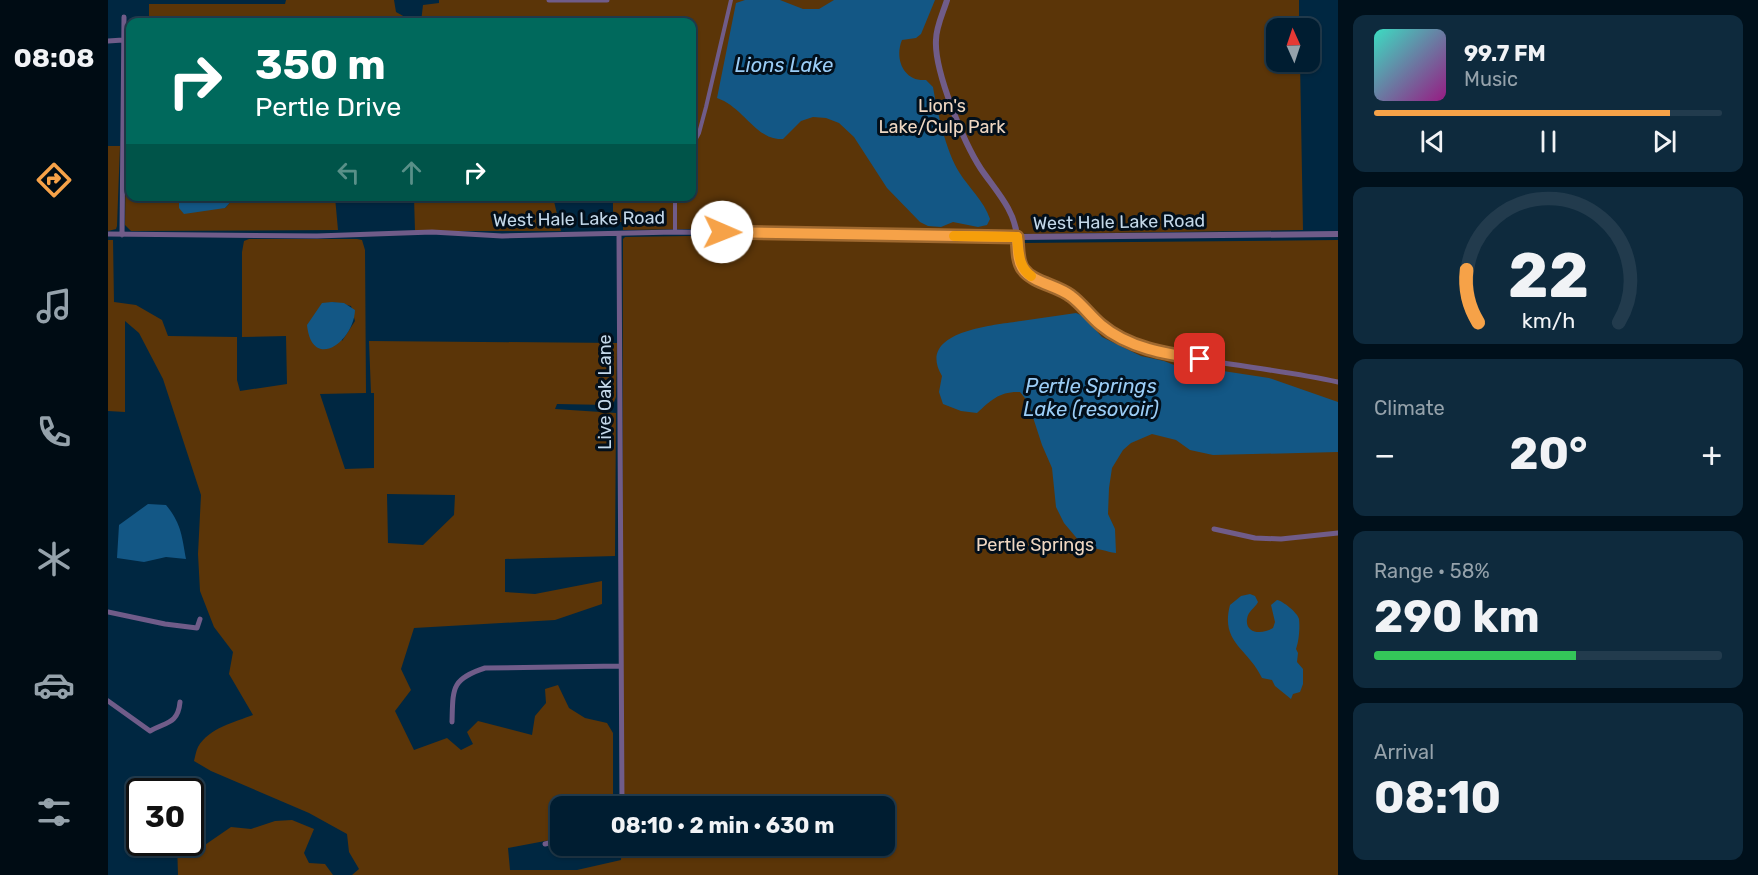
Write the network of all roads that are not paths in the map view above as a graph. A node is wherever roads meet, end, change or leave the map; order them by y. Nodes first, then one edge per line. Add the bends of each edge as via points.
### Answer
1 (549, 0) edge
2 (588, 0) edge
3 (607, 0) edge
4 (731, 0) edge
5 (947, 0) edge
6 (124, 17) dead end
7 (108, 40) edge
8 (123, 40) junction
9 (696, 139) edge
10 (675, 201) edge
11 (675, 232) junction
12 (108, 234) edge
13 (619, 234) junction
14 (1338, 234) edge
15 (122, 235) junction
16 (1017, 237) junction
17 (1338, 382) edge
18 (1214, 529) dead end
19 (1338, 533) edge
20 (108, 612) edge
21 (200, 619) dead end
22 (620, 666) junction
23 (108, 701) edge
24 (180, 702) dead end
25 (452, 722) dead end
26 (622, 796) edge
27 (550, 843) edge
28 (545, 844) dead end

1 - 2 street
2 - 3 street
4 - 9 street
5 - 16 street via 936,36 940,72 969,151 1014,220
6 - 8 street
7 - 8 street
8 - 15 street
10 - 11 street
11 - 13 street, West Hale Lake Road
11 - 16 street, West Hale Lake Road
12 - 15 street, West Hale Lake Road
13 - 15 street, West Hale Lake Road
13 - 22 street, Live Oak Lane
14 - 16 street, West Hale Lake Road
16 - 17 street via 1020,262 1029,275 1072,297 1101,325 1125,340 1180,356
18 - 19 street via 1281,539
20 - 21 street via 197,628
22 - 25 street via 485,668 469,673 457,682
22 - 26 street, Live Oak Lane
23 - 24 street via 150,731 172,721
27 - 28 street

